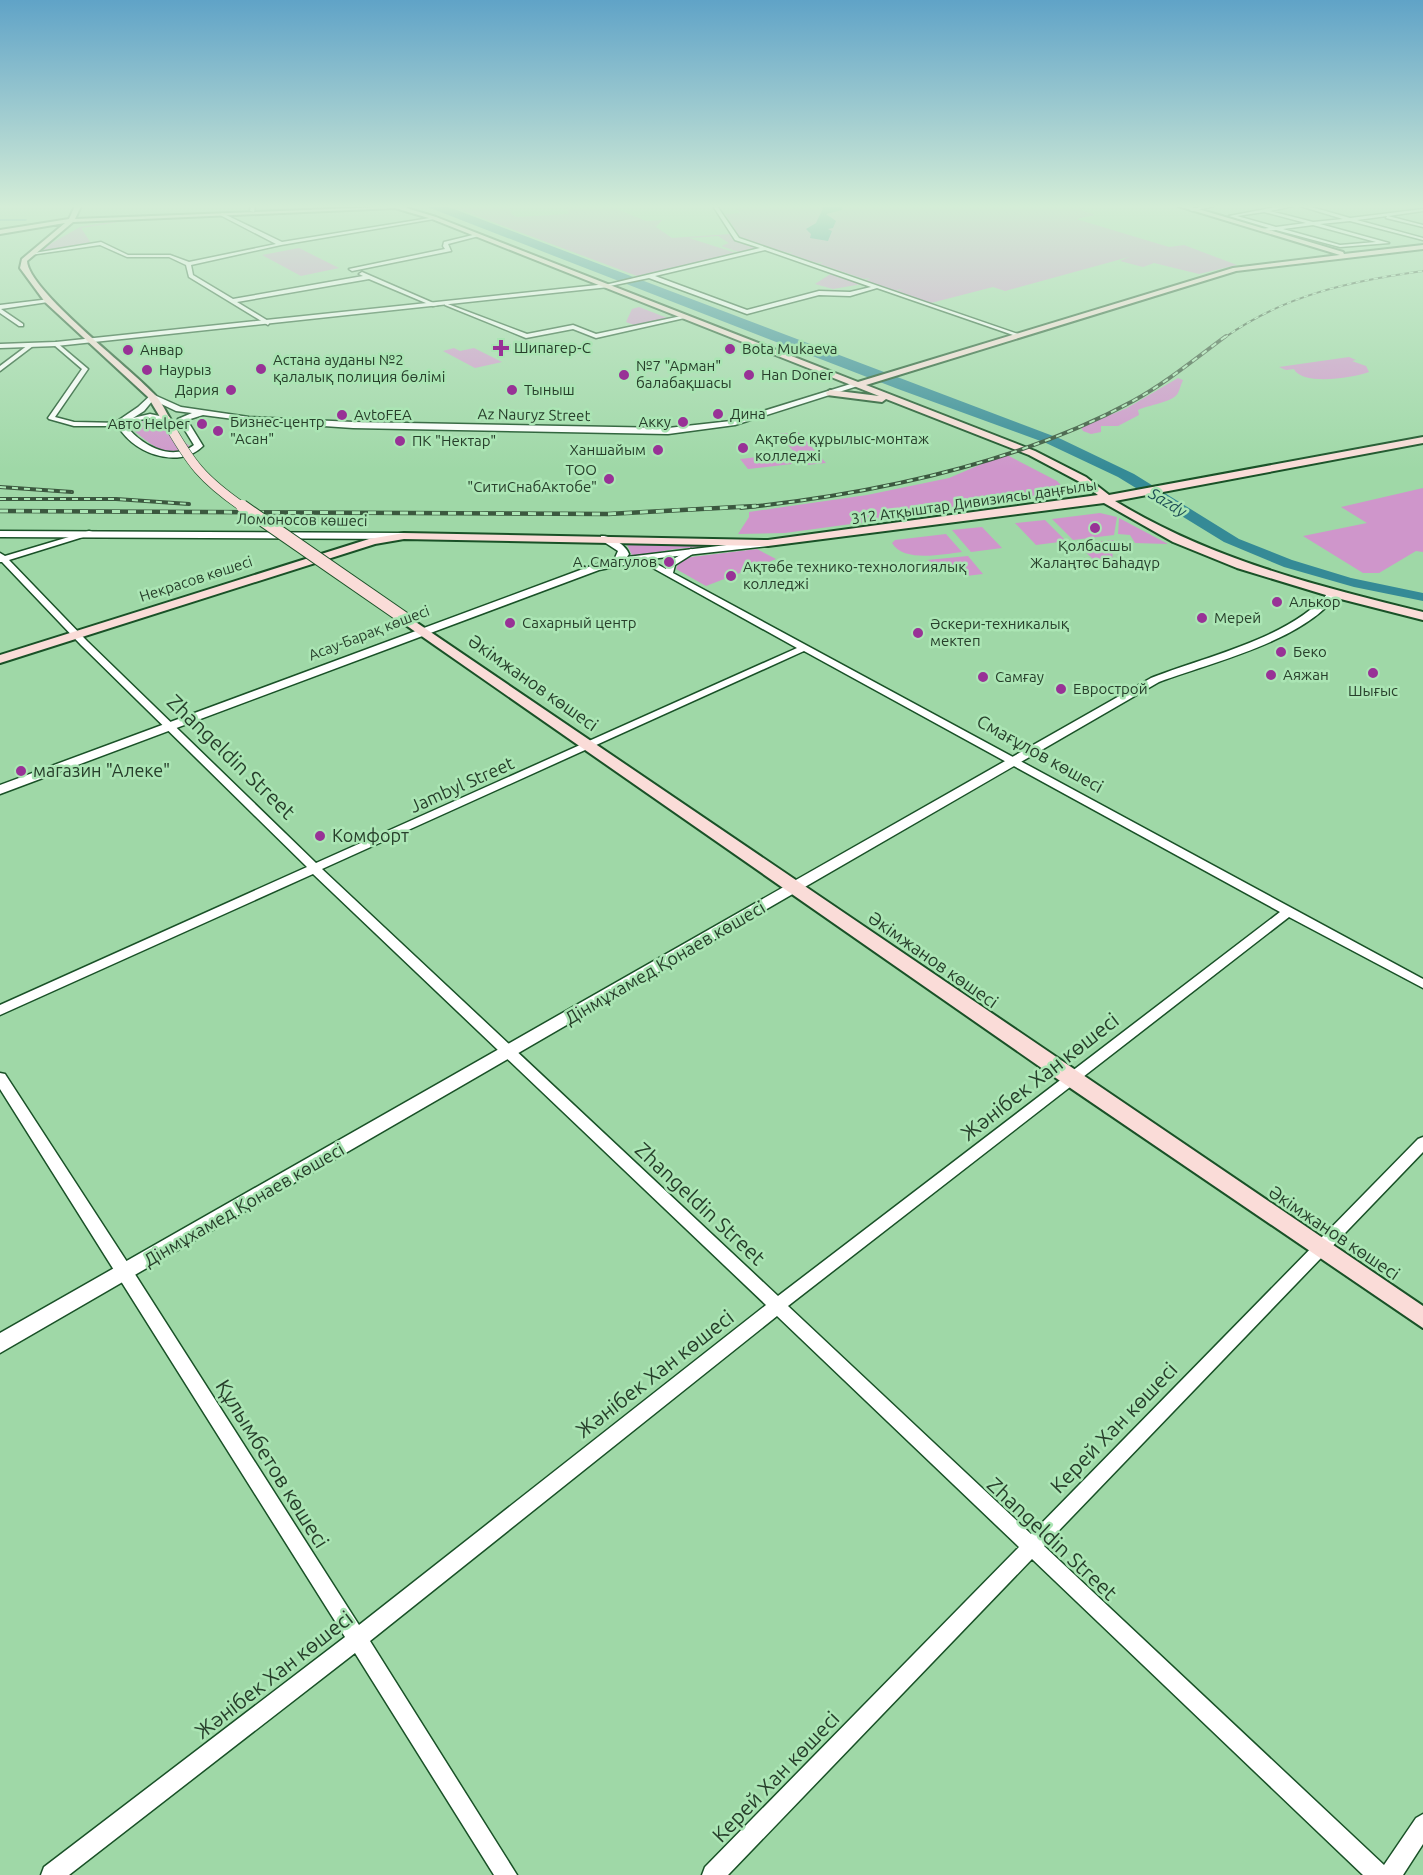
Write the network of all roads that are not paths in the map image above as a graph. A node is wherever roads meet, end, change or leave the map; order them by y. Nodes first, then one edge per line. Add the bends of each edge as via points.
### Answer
1 (43, 294) edge
2 (220, 294) edge
3 (275, 294) edge
4 (408, 294) edge
5 (540, 294) edge
6 (626, 294) edge
7 (697, 294) edge
8 (817, 294) edge
9 (832, 294) edge
10 (848, 294) edge
11 (895, 294) edge
12 (1154, 294) edge
13 (48, 300) junction
14 (232, 301) junction
15 (447, 304) junction
16 (435, 305) junction
17 (0, 308) edge
18 (686, 317) junction
19 (268, 323) junction
20 (21, 325) dead end
21 (1018, 335) junction
22 (90, 340) junction
23 (56, 344) junction
24 (0, 346) edge
25 (30, 346) junction
26 (0, 369) edge
27 (860, 384) junction
28 (830, 393) junction
29 (152, 396) junction
30 (908, 404) junction
31 (202, 414) junction
32 (934, 415) junction
33 (166, 420) junction
34 (121, 425) junction
35 (1423, 440) edge
36 (1423, 446) edge
37 (1340, 458) junction
38 (1068, 484) junction
39 (1107, 499) junction
40 (991, 516) junction
41 (1142, 522) junction
42 (92, 533) junction
43 (0, 534) edge
44 (404, 537) junction
45 (604, 538) junction
46 (763, 544) junction
47 (690, 551) junction
48 (1, 558) edge
49 (639, 558) junction
50 (619, 560) junction
51 (669, 574) junction
52 (1333, 594) junction
53 (1423, 616) edge
54 (423, 630) junction
55 (76, 635) junction
56 (806, 647) junction
57 (0, 659) edge
58 (168, 726) junction
59 (589, 745) junction
60 (1016, 762) junction
61 (0, 790) edge
62 (315, 869) junction
63 (795, 888) junction
64 (1289, 911) junction
65 (1423, 984) edge
66 (0, 1010) edge
67 (510, 1053) junction
68 (0, 1078) edge
69 (1073, 1080) junction
70 (1423, 1143) edge
71 (1321, 1248) junction
72 (126, 1273) junction
73 (777, 1306) junction
74 (1423, 1318) edge
75 (0, 1344) edge
76 (1030, 1547) junction
77 (356, 1640) junction
78 (1423, 1825) edge
79 (52, 1875) edge
80 (506, 1875) edge
81 (713, 1875) edge
82 (1379, 1875) edge
83 (1390, 1875) edge

1 - 13 main road
2 - 14 street
3 - 14 street
4 - 16 street
5 - 15 street
6 - 18 main road
7 - 8 street via 747,312
9 - 10 street
11 - 21 street
12 - 21 main road
13 - 17 street
13 - 22 main road
14 - 19 street
15 - 16 street
15 - 18 street via 526,336 573,327 596,336
16 - 19 street
17 - 20 street
18 - 27 main road
19 - 22 street
21 - 27 main road
22 - 23 street
22 - 29 main road, Әкімжанов көшесі
23 - 25 street
23 - 34 street via 85,369 51,418 80,424
24 - 25 street
25 - 26 street
27 - 28 street, Az Nauryz Street
27 - 30 main road
28 - 30 main road
28 - 31 street, Az Nauryz Street via 732,423 668,431 353,425
29 - 31 street, Az Nauryz Street via 174,408
29 - 33 main road, Әкімжанов көшесі
29 - 34 street
30 - 32 main road
31 - 34 street via 182,419 199,446 173,456 157,453
32 - 38 main road
32 - 39 main road via 1048,461 1091,485
33 - 34 street via 144,417
33 - 54 main road, Әкімжанов көшесі, bridge via 186,456 210,484
35 - 37 main road, 312 Атқыштар Дивизиясы даңғылы
36 - 37 main road, 312 Атқыштар Дивизиясы даңғылы
37 - 39 main road, 312 Атқыштар Дивизиясы даңғылы via 1221,482
38 - 39 main road
38 - 40 main road via 1060,499
39 - 40 main road, 312 Атқыштар Дивизиясы даңғылы
39 - 41 main road
40 - 41 main road via 1028,519 1105,510
40 - 46 main road, 312 Атқыштар Дивизиясы даңғылы
41 - 52 main road via 1241,566
42 - 43 street, Ломоносов көшесі
42 - 44 street, Ломоносов көшесі
42 - 48 street
44 - 45 main road, Ломоносов көшесі
44 - 55 main road, Некрасов көшесі via 353,546
45 - 46 main road, 312 Атқыштар Дивизиясы даңғылы
45 - 50 street via 623,550
46 - 47 street, Асау-Барақ көшесі
47 - 49 street, Асау-Барақ көшесі
47 - 51 street via 671,564
48 - 55 street, Zhangeldin Street
49 - 50 street, Асау-Барақ көшесі
49 - 51 street, Смағұлов көшесі
50 - 54 street, Асау-Барақ көшесі
51 - 56 street, Смағұлов көшесі
52 - 53 main road
52 - 60 street, Дінмұхамед Қонаев көшесі via 1324,606 1298,621 1223,659 1155,680
54 - 58 street, Асау-Барақ көшесі
54 - 59 main road, Әкімжанов көшесі
55 - 57 main road, Некрасов көшесі
55 - 58 street, Zhangeldin Street
56 - 59 street, Jambyl Street
56 - 60 street, Смағұлов көшесі
58 - 61 street, Асау-Барақ көшесі
58 - 62 street, Zhangeldin Street
59 - 62 street, Jambyl Street
59 - 63 main road, Әкімжанов көшесі
60 - 63 street, Дінмұхамед Қонаев көшесі
60 - 64 street, Смағұлов көшесі
62 - 66 street, Jambyl Street
62 - 67 street, Zhangeldin Street
63 - 67 street, Дінмұхамед Қонаев көшесі
63 - 69 main road, Әкімжанов көшесі
64 - 65 street, Смағұлов көшесі
64 - 69 street, Жәнібек Хан көшесі
67 - 72 street, Дінмұхамед Қонаев көшесі
67 - 73 street, Zhangeldin Street
68 - 72 street, Құлымбетов көшесі
69 - 71 main road, Әкімжанов көшесі
69 - 73 street, Жәнібек Хан көшесі
70 - 71 street, Керей Хан көшесі
71 - 74 main road, Әкімжанов көшесі
71 - 76 street, Керей Хан көшесі
72 - 75 street, Дінмұхамед Қонаев көшесі
72 - 77 street, Құлымбетов көшесі
73 - 76 street, Zhangeldin Street
73 - 77 street, Жәнібек Хан көшесі
76 - 81 street, Керей Хан көшесі
76 - 82 street, Zhangeldin Street
77 - 79 street, Жәнібек Хан көшесі
77 - 80 street, Құлымбетов көшесі
78 - 83 street

